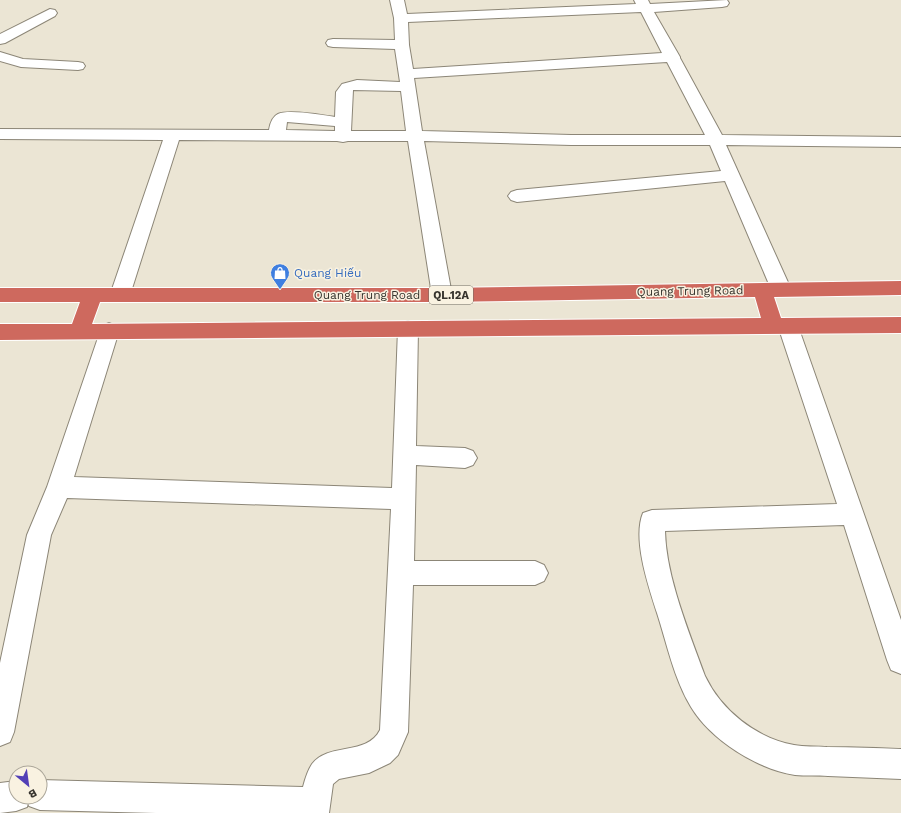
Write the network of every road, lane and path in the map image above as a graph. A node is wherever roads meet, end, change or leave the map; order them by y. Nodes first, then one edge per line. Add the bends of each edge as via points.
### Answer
1 (397, 0) edge
2 (722, 3) dead end
3 (643, 4) edge
4 (567, 6) edge
5 (50, 13) dead end
6 (401, 18) junction
7 (0, 40) edge
8 (333, 43) dead end
9 (402, 45) junction
10 (0, 56) edge
11 (673, 57) junction
12 (78, 66) dead end
13 (408, 80) junction
14 (343, 129) junction
15 (0, 134) edge
16 (173, 134) junction
17 (415, 136) junction
18 (716, 140) junction
19 (901, 142) edge
20 (731, 175) junction
21 (517, 196) dead end
22 (901, 288) edge
23 (771, 289) junction
24 (93, 294) junction
25 (0, 295) edge
26 (120, 295) junction
27 (442, 295) junction
28 (901, 325) edge
29 (780, 326) junction
30 (408, 329) junction
31 (109, 331) junction
32 (0, 332) edge
33 (79, 332) junction
34 (405, 455) junction
35 (465, 458) dead end
36 (59, 487) junction
37 (402, 499) junction
38 (853, 514) junction
39 (401, 573) junction
40 (535, 573) dead end
41 (901, 660) edge
42 (0, 732) edge
43 (901, 764) edge
44 (48, 794) edge
45 (314, 808) edge

1 - 6 street
2 - 3 street
3 - 4 street
3 - 11 street
4 - 6 street
5 - 7 street
6 - 9 street
8 - 9 street
9 - 13 street
10 - 12 street via 21,63
11 - 13 street
11 - 18 street
13 - 14 street via 347,87 344,92
13 - 17 street
14 - 16 street via 277,136
14 - 17 street
15 - 16 street
16 - 26 street
17 - 18 street
17 - 27 street
18 - 19 street
18 - 20 street
20 - 21 street
20 - 23 street
22 - 23 highway, Quang Trung Road / QL.12A
23 - 27 highway, Quang Trung Road / QL.12A
23 - 29 highway
24 - 25 highway, Quang Trung Road / QL.12A
24 - 26 highway, Quang Trung Road / QL.12A
24 - 33 highway
26 - 27 highway, Quang Trung Road / QL.12A
28 - 29 highway
29 - 30 highway
29 - 38 street
30 - 31 highway
30 - 34 street
31 - 33 highway
31 - 36 street
32 - 33 highway
34 - 35 street
34 - 37 street
36 - 37 street
36 - 42 street via 39,535
37 - 39 street
38 - 41 street
38 - 43 street via 652,521 654,555 669,611 700,696 733,733 778,756 795,760
39 - 40 street
39 - 45 street via 393,737 374,757 328,769 323,773
44 - 45 street

